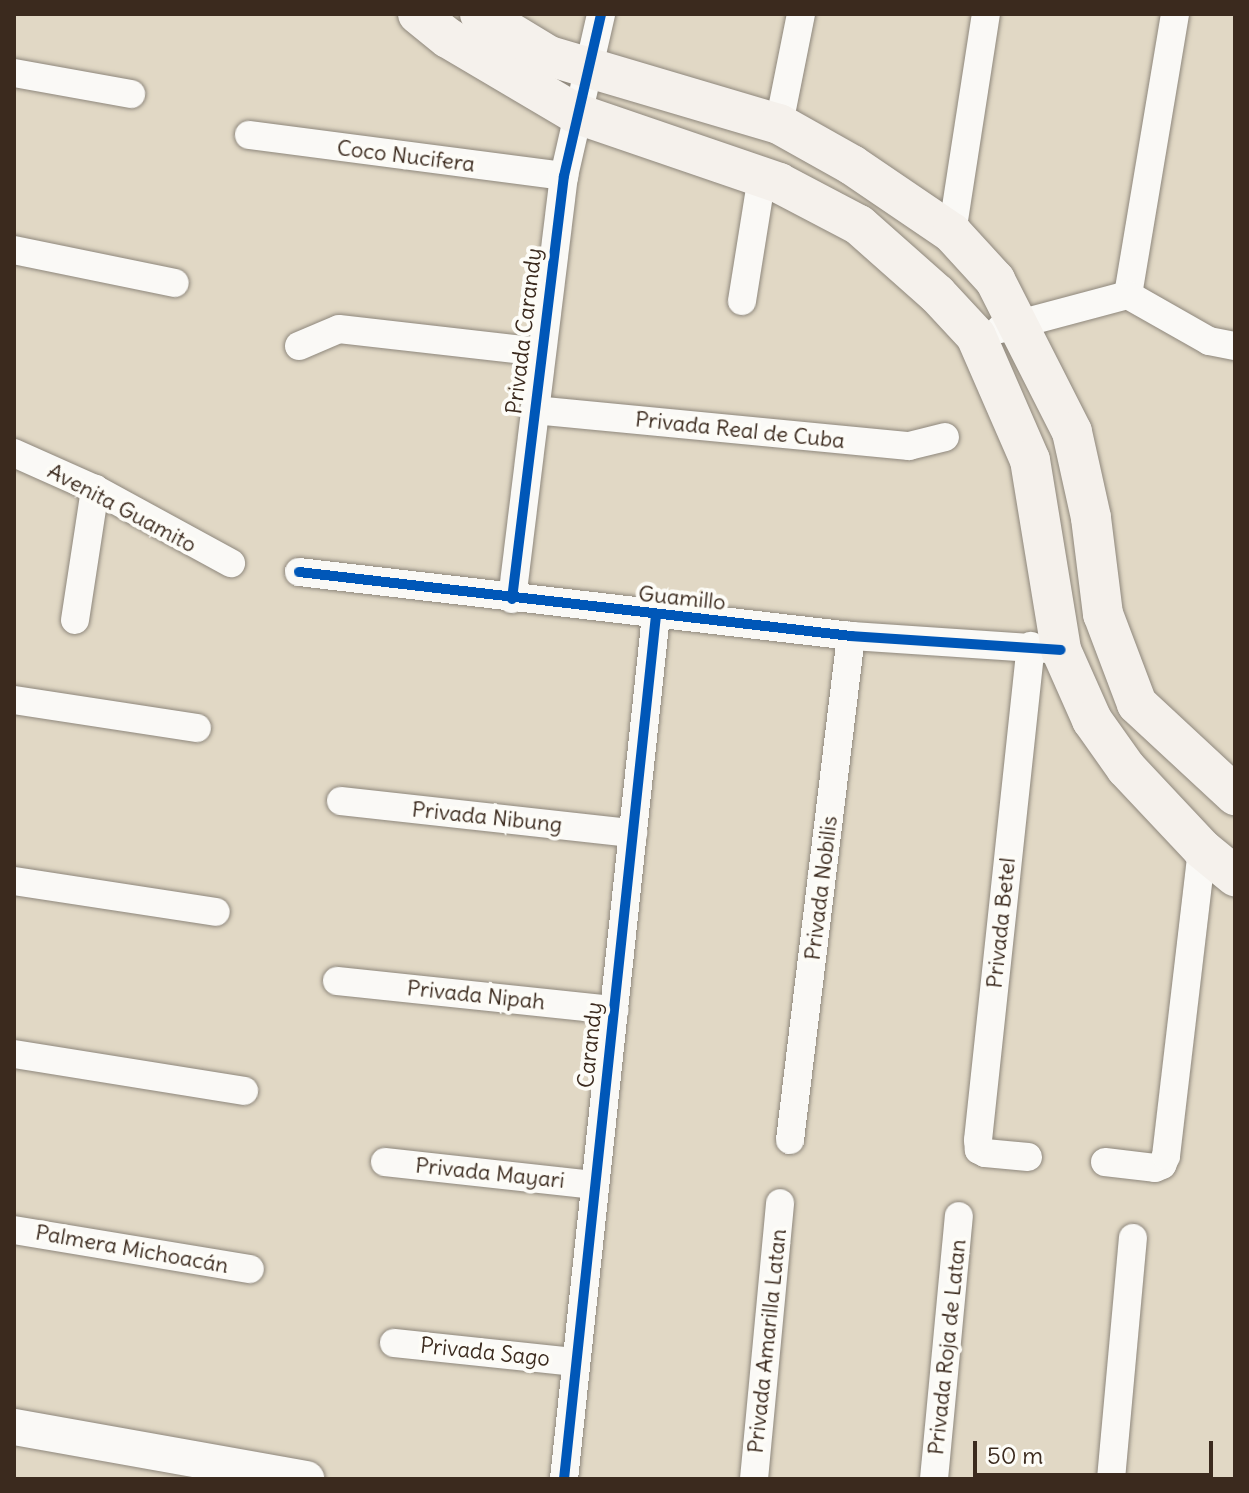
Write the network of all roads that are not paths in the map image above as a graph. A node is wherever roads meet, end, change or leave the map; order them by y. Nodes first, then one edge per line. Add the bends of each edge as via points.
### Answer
1 (418, 14) edge
2 (480, 14) edge
3 (601, 14) edge
4 (801, 14) edge
5 (986, 14) edge
6 (1175, 14) edge
7 (592, 72) junction
8 (14, 73) edge
9 (131, 94) dead end
10 (575, 113) junction
11 (779, 124) junction
12 (249, 135) dead end
13 (564, 176) junction
14 (762, 176) junction
15 (952, 233) junction
16 (14, 250) edge
17 (175, 283) dead end
18 (1128, 295) junction
19 (742, 301) dead end
20 (1021, 323) junction
21 (976, 336) junction
22 (299, 346) dead end
23 (1235, 346) edge
24 (540, 352) junction
25 (534, 410) junction
26 (945, 437) dead end
27 (14, 453) edge
28 (95, 489) junction
29 (231, 563) dead end
30 (299, 572) dead end
31 (512, 599) junction
32 (656, 615) junction
33 (75, 620) dead end
34 (851, 636) junction
35 (1046, 648) junction
36 (14, 700) edge
37 (197, 728) dead end
38 (1235, 795) edge
39 (341, 801) dead end
40 (633, 833) junction
41 (1202, 849) junction
42 (1235, 876) edge
43 (14, 881) edge
44 (216, 912) dead end
45 (337, 981) dead end
46 (614, 1010) junction
47 (14, 1054) edge
48 (244, 1091) dead end
49 (790, 1140) dead end
50 (1028, 1157) dead end
51 (385, 1162) dead end
52 (1105, 1162) dead end
53 (595, 1185) junction
54 (780, 1203) dead end
55 (959, 1216) dead end
56 (14, 1230) edge
57 (1133, 1238) dead end
58 (250, 1269) dead end
59 (394, 1343) dead end
60 (576, 1362) junction
61 (14, 1427) edge
62 (306, 1479) edge
63 (564, 1479) edge
64 (754, 1479) edge
65 (934, 1479) edge
66 (1111, 1479) edge

1 - 10 main road via 448,38
2 - 7 main road via 549,56
3 - 7 street, Privada Carandy
4 - 11 street
5 - 15 street
6 - 18 street
7 - 10 street, Privada Carandy
7 - 11 main road
8 - 9 street
10 - 13 street, Privada Carandy
10 - 14 main road
11 - 15 main road via 852,165
12 - 13 street, Coco Nucifera
13 - 24 street, Privada Carandy
14 - 19 street
14 - 21 main road via 859,225
15 - 20 main road via 995,280
16 - 17 street
18 - 20 street
18 - 23 street via 1209,341
20 - 21 street
20 - 38 main road via 1072,432 1091,518 1103,614 1137,704
21 - 35 main road via 1030,460
22 - 24 street, Privada Carandy via 339,329
24 - 25 street, Privada Carandy
25 - 26 street, Privada Real de Cuba via 909,446
25 - 31 street, Privada Carandy
27 - 28 street, Avenita Guamito
28 - 29 street, Avenita Guamito
28 - 33 street
30 - 31 street, Guamillo
31 - 32 street, Guamillo
32 - 34 street, Guamillo
32 - 40 street, Carandy
34 - 35 street, Guamillo
34 - 49 street, Privada Nobilis
35 - 41 main road via 1126,768
35 - 50 street, Privada Betel via 978,1140 985,1153
36 - 37 street
39 - 40 street, Privada Nibung
40 - 46 street, Carandy
41 - 42 main road
41 - 52 street via 1166,1156 1155,1168
43 - 44 street
45 - 46 street, Privada Nipah
46 - 53 street, Carandy
47 - 48 street
51 - 53 street, Privada Mayari
53 - 60 street, Carandy
54 - 64 street, Privada Amarilla Latan
55 - 65 street, Privada Roja de Latan
56 - 58 street, Palmera Michoacán
57 - 66 street
59 - 60 street, Privada Sago
60 - 63 street, Carandy
61 - 62 street

